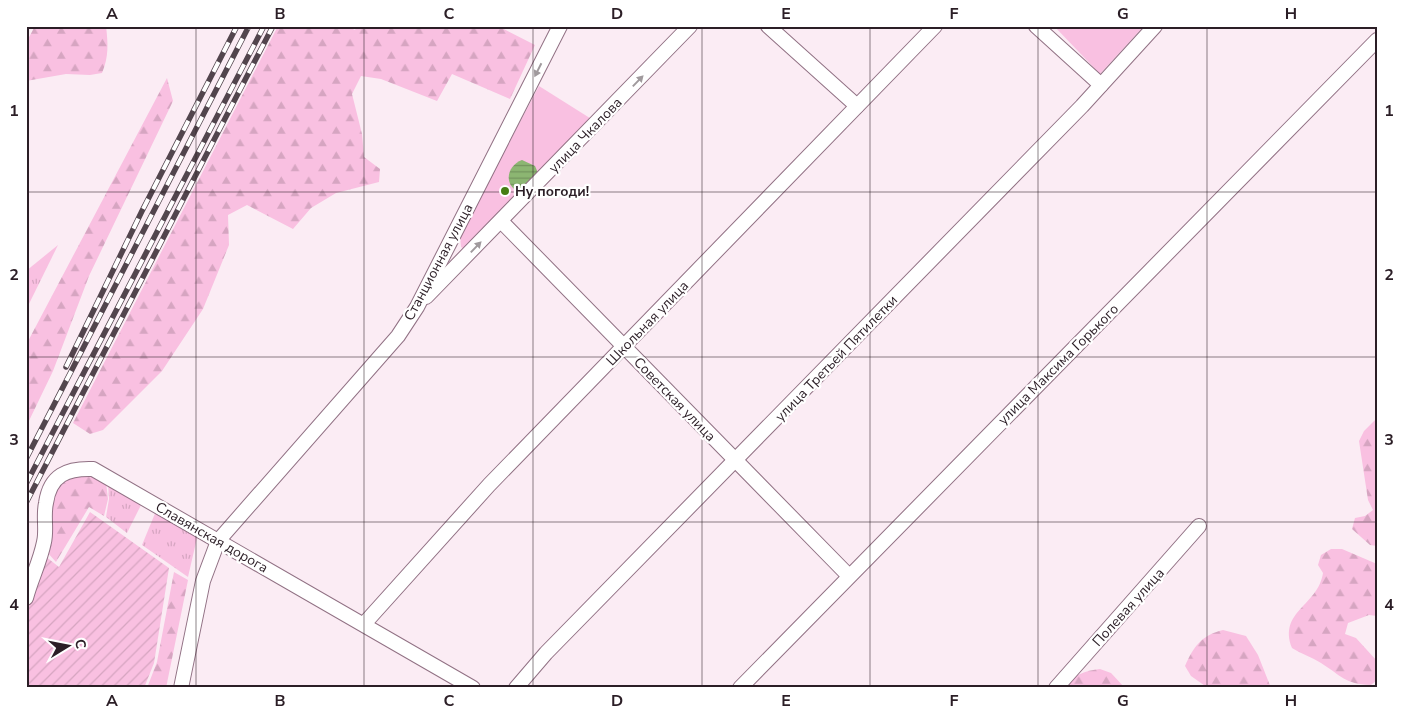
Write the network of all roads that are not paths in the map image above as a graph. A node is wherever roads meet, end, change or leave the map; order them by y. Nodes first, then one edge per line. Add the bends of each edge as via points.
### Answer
1 (560, 26) edge
2 (690, 26) edge
3 (768, 26) edge
4 (935, 26) edge
5 (1036, 26) edge
6 (1156, 26) edge
7 (1377, 40) edge
8 (1102, 85) junction
9 (857, 106) junction
10 (501, 221) junction
11 (446, 248) junction
12 (462, 262) junction
13 (417, 307) junction
14 (624, 346) junction
15 (736, 461) junction
16 (1199, 526) dead end
17 (218, 541) junction
18 (849, 576) junction
19 (26, 598) edge
20 (364, 624) junction
21 (181, 688) edge
22 (473, 688) edge
23 (516, 688) edge
24 (740, 688) edge
25 (1056, 688) edge

1 -> 11 street, Станционная улица
10 -> 2 street, улица Чкалова
3 - 9 street
4 - 9 street, Школьная улица
5 - 8 street
6 - 8 street, улица Третьей Пятилетки
7 - 18 street, улица Максима Горького
8 - 15 street, улица Третьей Пятилетки
9 - 14 street, Школьная улица
12 -> 10 street, улица Чкалова
10 - 14 street, Советская улица
11 - 12 street via 447,253
11 - 13 street, Станционная улица
12 - 13 street, улица Чкалова
13 - 17 street, Станционная улица via 381,357
14 - 15 street, Советская улица
14 - 20 street, Школьная улица via 489,485
15 - 18 street, Советская улица
15 - 23 street, улица Третьей Пятилетки via 546,653
16 - 25 street, Полевая улица
17 - 19 street, Славянская дорога via 93,470 74,468 52,484 46,503 45,541
17 - 20 street, Славянская дорога
17 - 21 street via 203,581
18 - 24 street, улица Максима Горького
20 - 22 street, Славянская дорога

